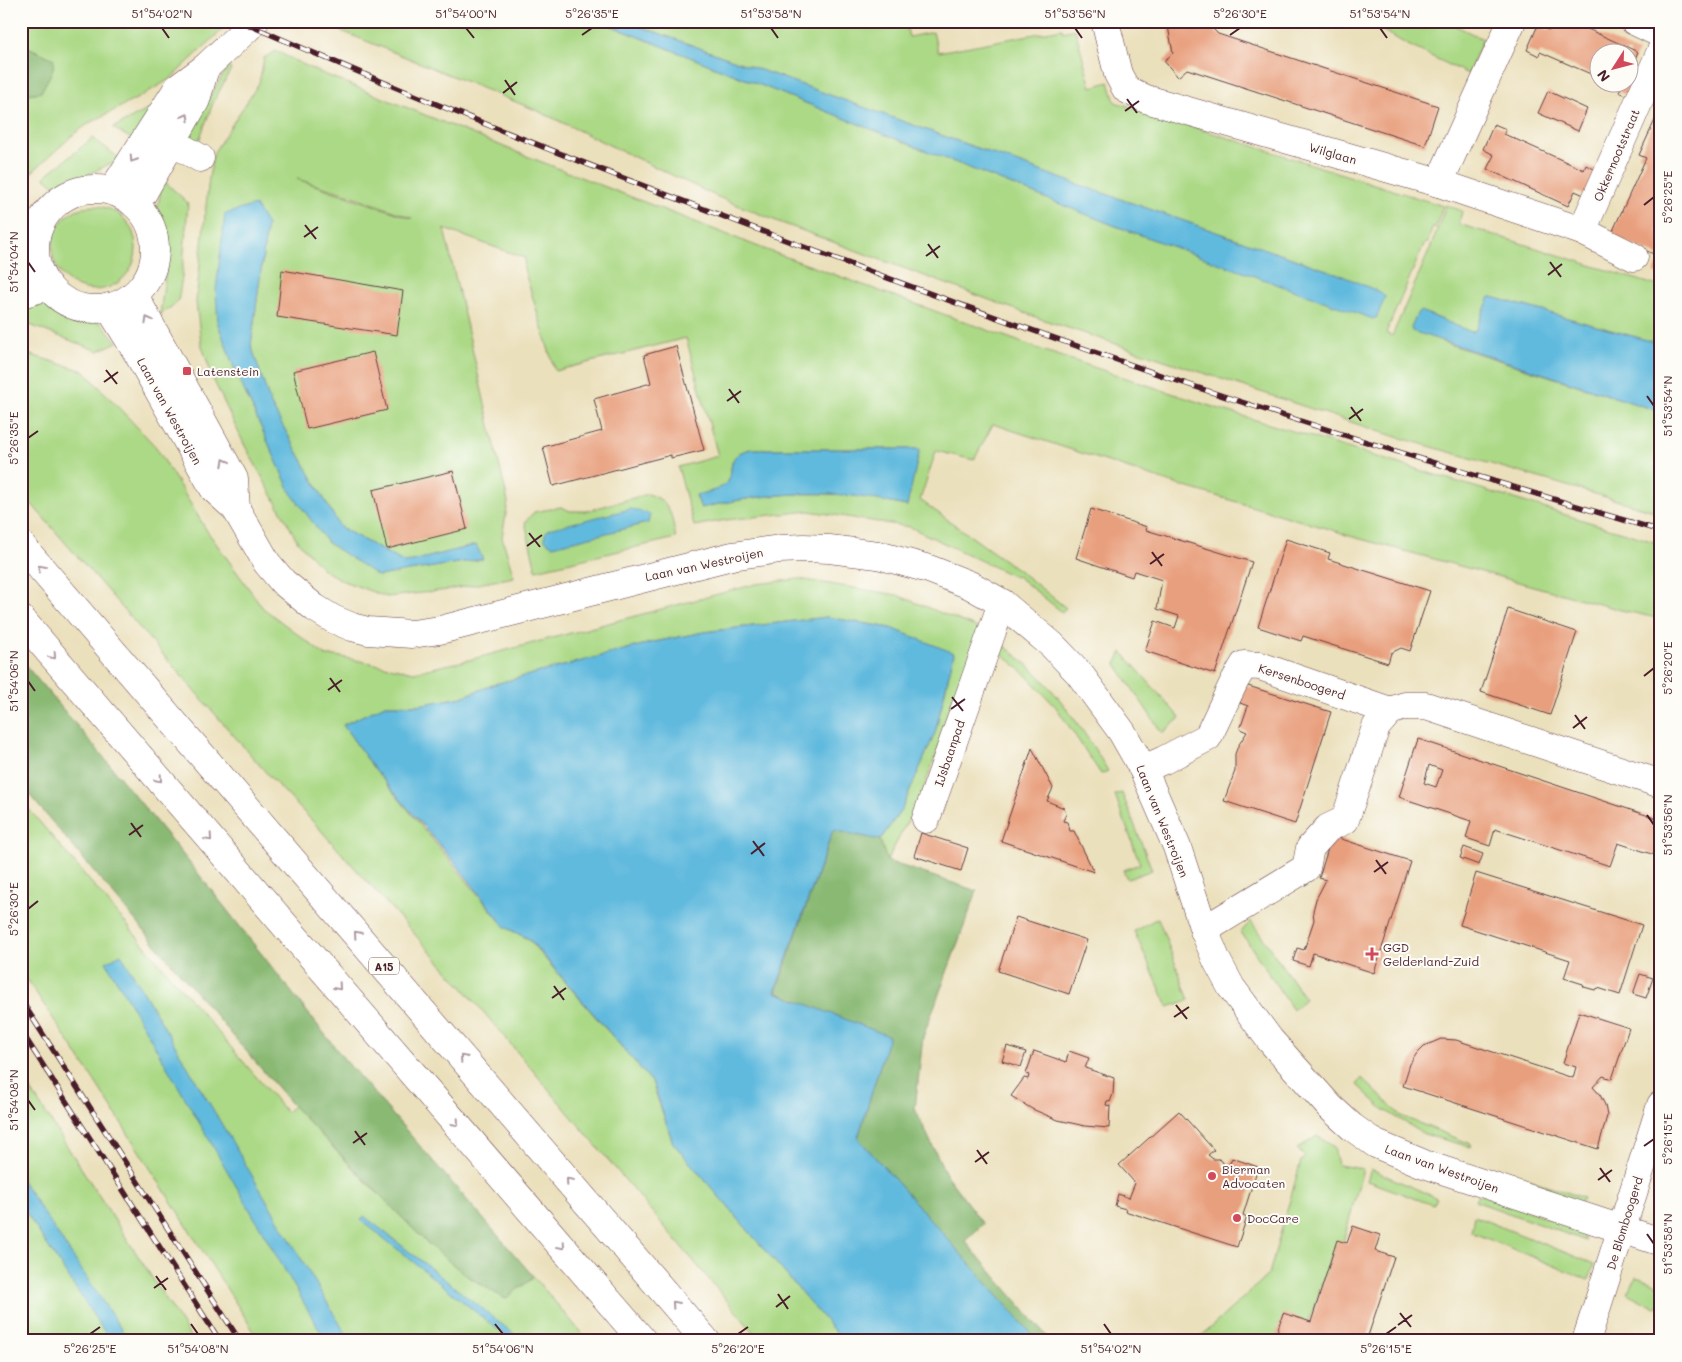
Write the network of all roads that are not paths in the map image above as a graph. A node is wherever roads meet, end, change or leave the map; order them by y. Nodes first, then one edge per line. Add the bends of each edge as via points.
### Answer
1 (255, 21) edge
2 (1105, 21) edge
3 (1512, 21) edge
4 (1634, 21) edge
5 (1661, 34) edge
6 (1661, 51) edge
7 (205, 68) junction
8 (161, 136) junction
9 (200, 158) dead end
10 (1438, 183) junction
11 (112, 191) junction
12 (136, 205) junction
13 (1582, 231) junction
14 (1634, 257) dead end
15 (28, 258) edge
16 (48, 286) junction
17 (21, 294) edge
18 (134, 294) junction
19 (109, 307) junction
20 (236, 509) junction
21 (21, 545) edge
22 (1002, 603) junction
23 (21, 620) edge
24 (1390, 711) junction
25 (1144, 769) junction
26 (1661, 784) edge
27 (926, 819) dead end
28 (1204, 930) junction
29 (1661, 1104) edge
30 (1622, 1229) junction
31 (1661, 1242) edge
32 (644, 1341) edge
33 (706, 1341) edge
34 (1586, 1341) edge

1 - 7 main road
2 - 10 main road, Wilglaan via 1118,74 1126,89 1146,99
3 - 10 main road
4 - 5 main road
6 - 13 main road, Okkernootstraat
8 -> 7 main road via 196,100
7 - 8 main road via 178,88
8 - 9 main road
8 -> 11 main road
8 - 12 main road
10 - 13 main road
11 - 12 main road
11 - 15 main road via 86,189 62,199 42,221
12 - 18 main road via 149,222 155,256 148,277
13 - 14 main road
15 - 16 main road via 37,265
16 - 17 main road
16 - 19 main road via 75,306
18 - 19 main road
20 -> 18 main road, Laan van Westroijen via 234,479
19 - 20 main road, Laan van Westroijen via 214,489
20 - 22 main road, Laan van Westroijen via 267,563 283,582 334,619 368,631 412,634 440,630 732,556 780,549 829,549 901,560 970,586
33 -> 21 main road, A15
22 - 25 main road, Laan van Westroijen via 1052,644 1079,673 1122,732
22 - 27 main road, IJsbaanpad
23 -> 32 main road
24 - 25 main road, Kersenboogerd via 1260,666 1244,665 1208,736
24 - 26 main road via 1405,706 1426,706
24 - 28 main road via 1376,727 1345,820 1328,828 1310,848 1306,868
25 - 28 main road, Laan van Westroijen via 1177,847
28 - 30 main road, Laan van Westroijen via 1238,1000 1330,1108 1352,1127 1376,1144 1424,1164
29 - 30 main road, De Blomboogerd
30 - 31 main road, Laan van Westroijen
30 - 34 main road, De Blomboogerd

